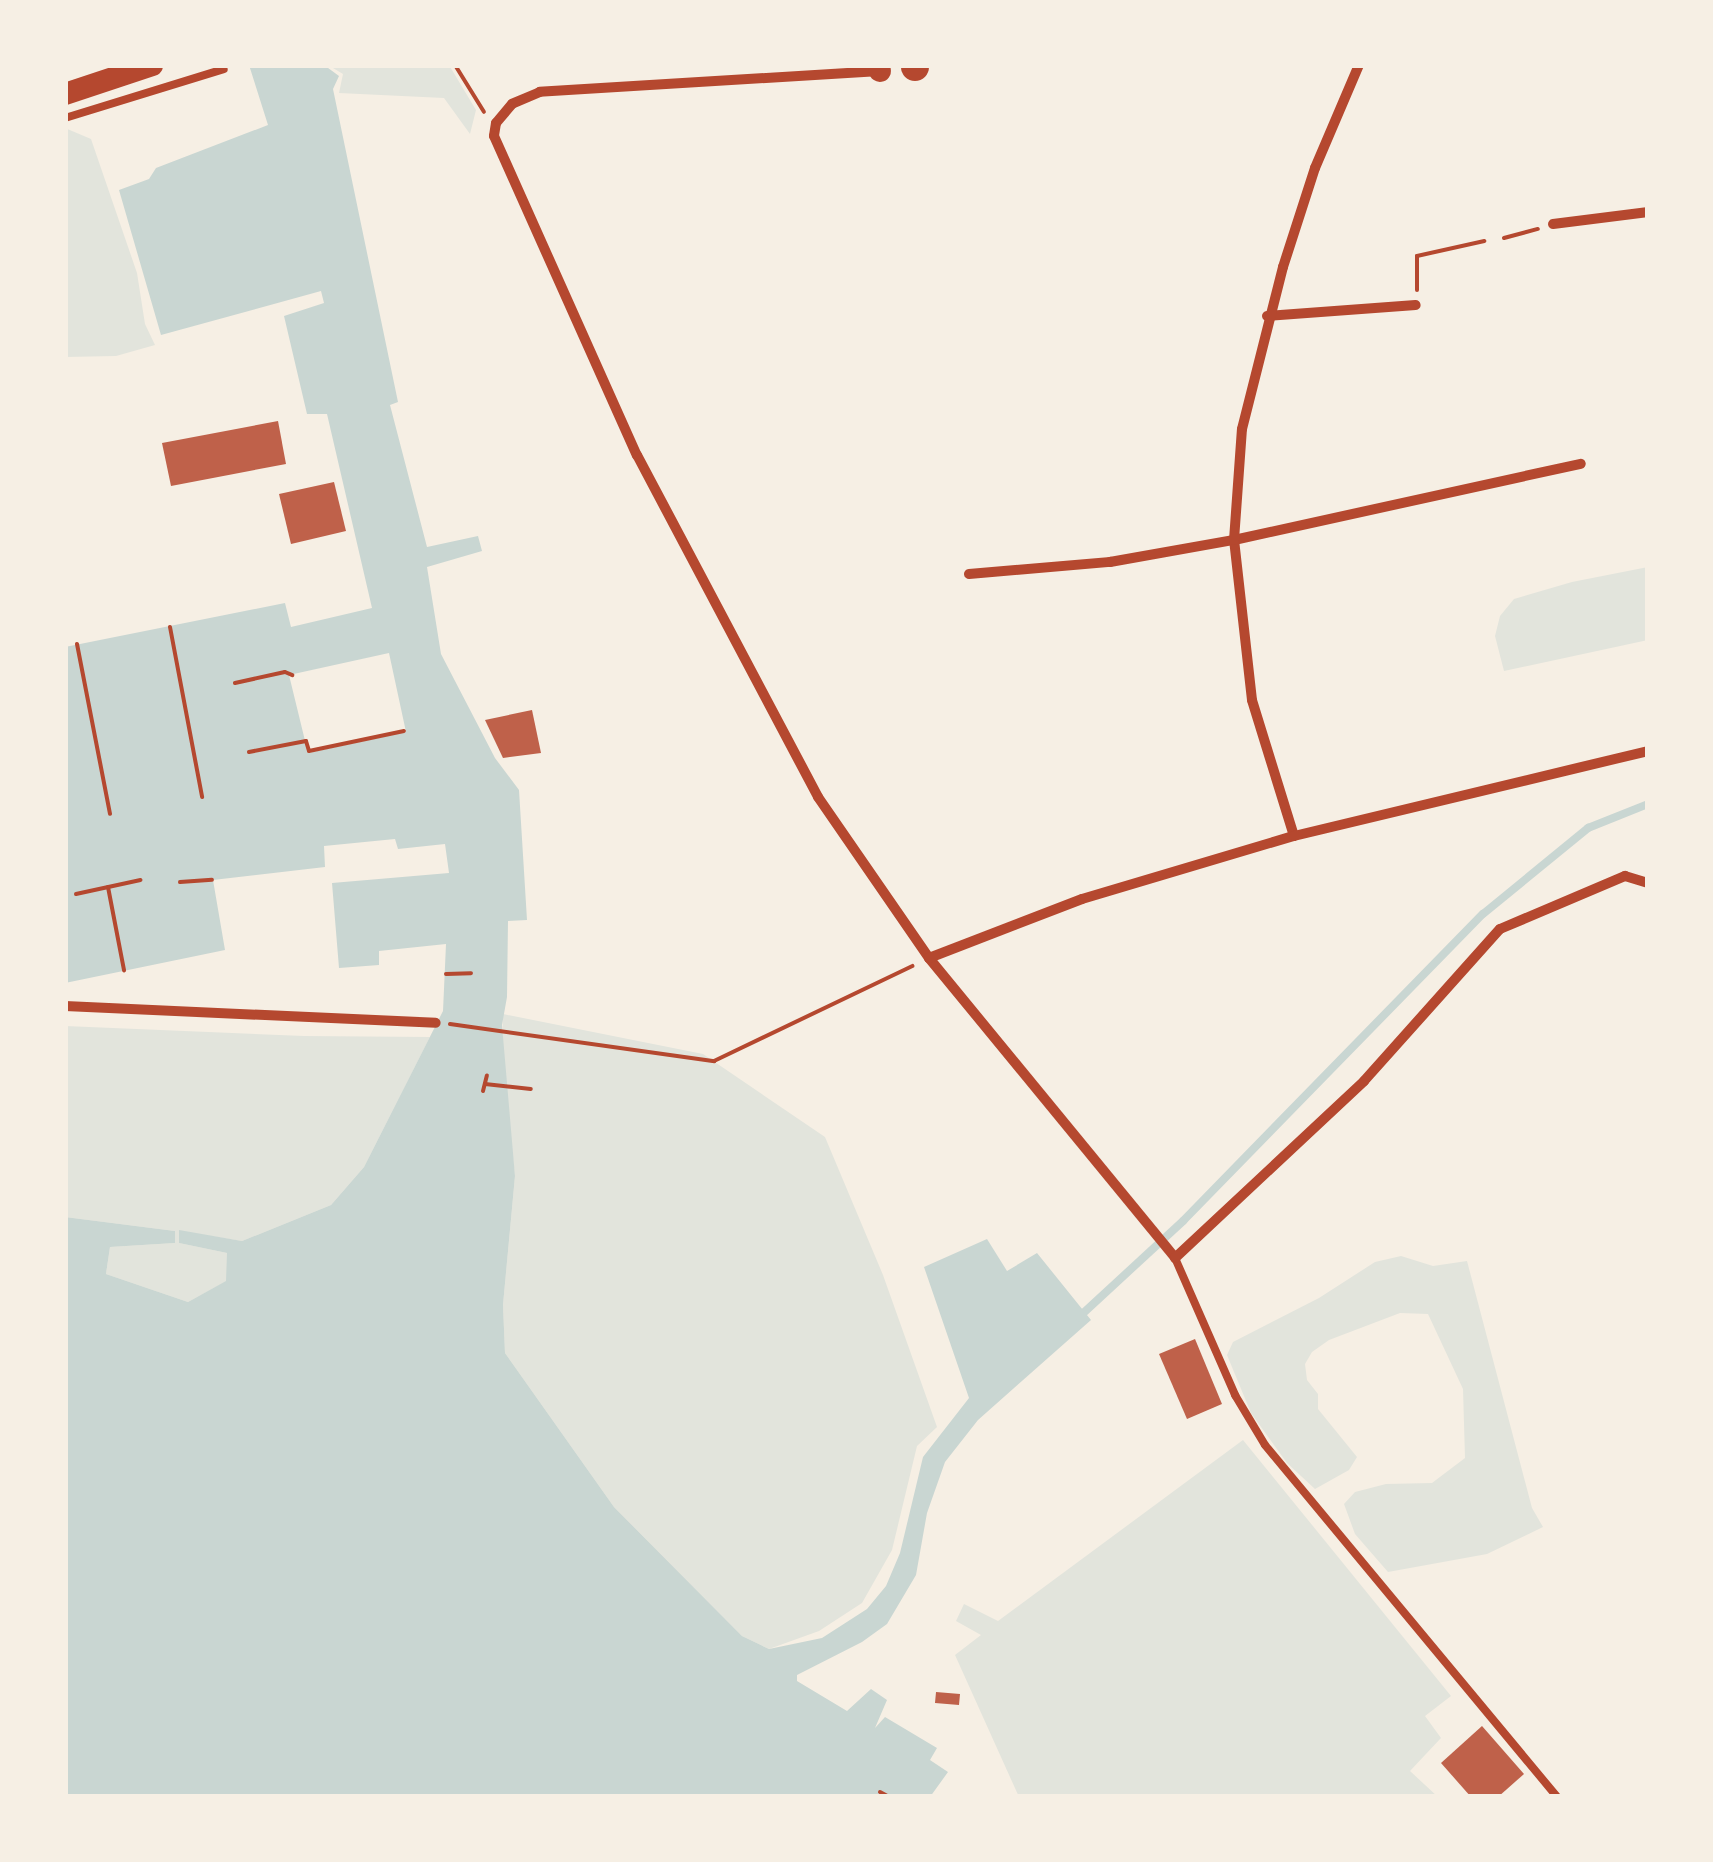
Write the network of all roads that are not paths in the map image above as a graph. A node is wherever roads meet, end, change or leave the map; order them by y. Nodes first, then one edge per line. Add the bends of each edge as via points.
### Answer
1 (152, 65) edge
2 (1360, 65) edge
3 (880, 68) edge
4 (224, 69) dead end
5 (65, 94) edge
6 (65, 118) edge
7 (1648, 212) edge
8 (1553, 224) road end
9 (1416, 305) road end
10 (1266, 316) junction
11 (1581, 464) dead end
12 (1234, 540) junction
13 (969, 574) dead end
14 (1648, 751) edge
15 (1294, 836) junction
16 (1648, 883) edge
17 (929, 958) junction
18 (65, 1006) edge
19 (436, 1023) dead end
20 (1175, 1258) junction
21 (1558, 1797) edge

1 - 5 main road
2 - 10 street via 1314,168
3 - 17 street via 540,92 512,104 494,136 637,455 818,797
4 - 6 lane
7 - 8 street
9 - 10 street
10 - 12 street via 1242,428
11 - 12 street
12 - 13 street via 1110,562
12 - 15 street via 1252,700
14 - 15 street
15 - 17 street via 1082,899
16 - 20 street via 1624,876 1500,929 1364,1081
17 - 20 street
18 - 19 street
20 - 21 lane via 1264,1445

